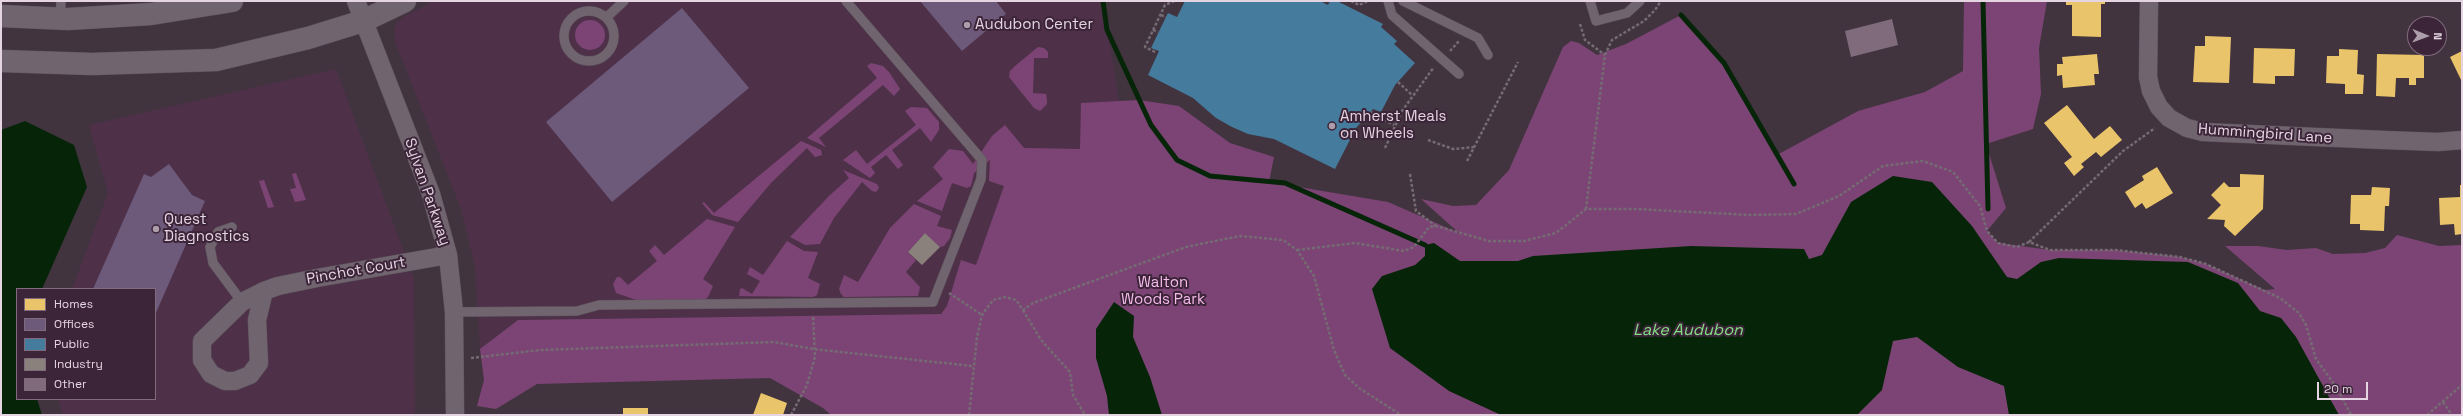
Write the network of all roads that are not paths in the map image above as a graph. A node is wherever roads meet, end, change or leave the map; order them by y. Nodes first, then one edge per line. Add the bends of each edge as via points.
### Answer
1 (232, 1) edge
2 (406, 1) edge
3 (624, 1) edge
4 (846, 1) edge
5 (1388, 1) edge
6 (1403, 1) edge
7 (1590, 1) edge
8 (1640, 1) edge
9 (2149, 1) edge
10 (61, 10) edge
11 (360, 11) edge
12 (1, 16) edge
13 (607, 18) junction
14 (1488, 55) dead end
15 (1, 61) edge
16 (1459, 74) dead end
17 (2462, 140) edge
18 (232, 227) dead end
19 (448, 254) junction
20 (264, 291) junction
21 (242, 302) junction
22 (454, 312) junction
23 (455, 415) edge

1 - 10 main road via 151,14
2 - 11 main road
3 - 13 lane
4 - 22 lane via 982,160 981,179 934,302 599,305 577,311
5 - 16 lane via 1392,15
6 - 14 lane via 1478,38
7 - 8 lane via 1596,21 1627,13
9 - 17 street, Hummingbird Lane via 2148,77 2151,91 2169,118 2187,128 2203,132 2384,140
10 - 12 main road
11 - 15 main road via 277,47 216,60 92,64
11 - 19 street, Sylvan Parkway via 431,194
13 - 13 lane via 598,12 588,10 574,16 567,24 564,34 566,44 572,53 581,59 591,61 601,58 609,51 614,42 614,32
18 - 21 lane via 218,232 210,247 213,263
19 - 20 street, Pinchot Court via 310,279
19 - 22 street, Sylvan Parkway
20 - 21 street, Pinchot Court
20 - 21 street, Pinchot Court via 257,320 259,363 250,375 235,381 225,381 211,374 202,360 202,341
22 - 23 street, Sylvan Parkway

